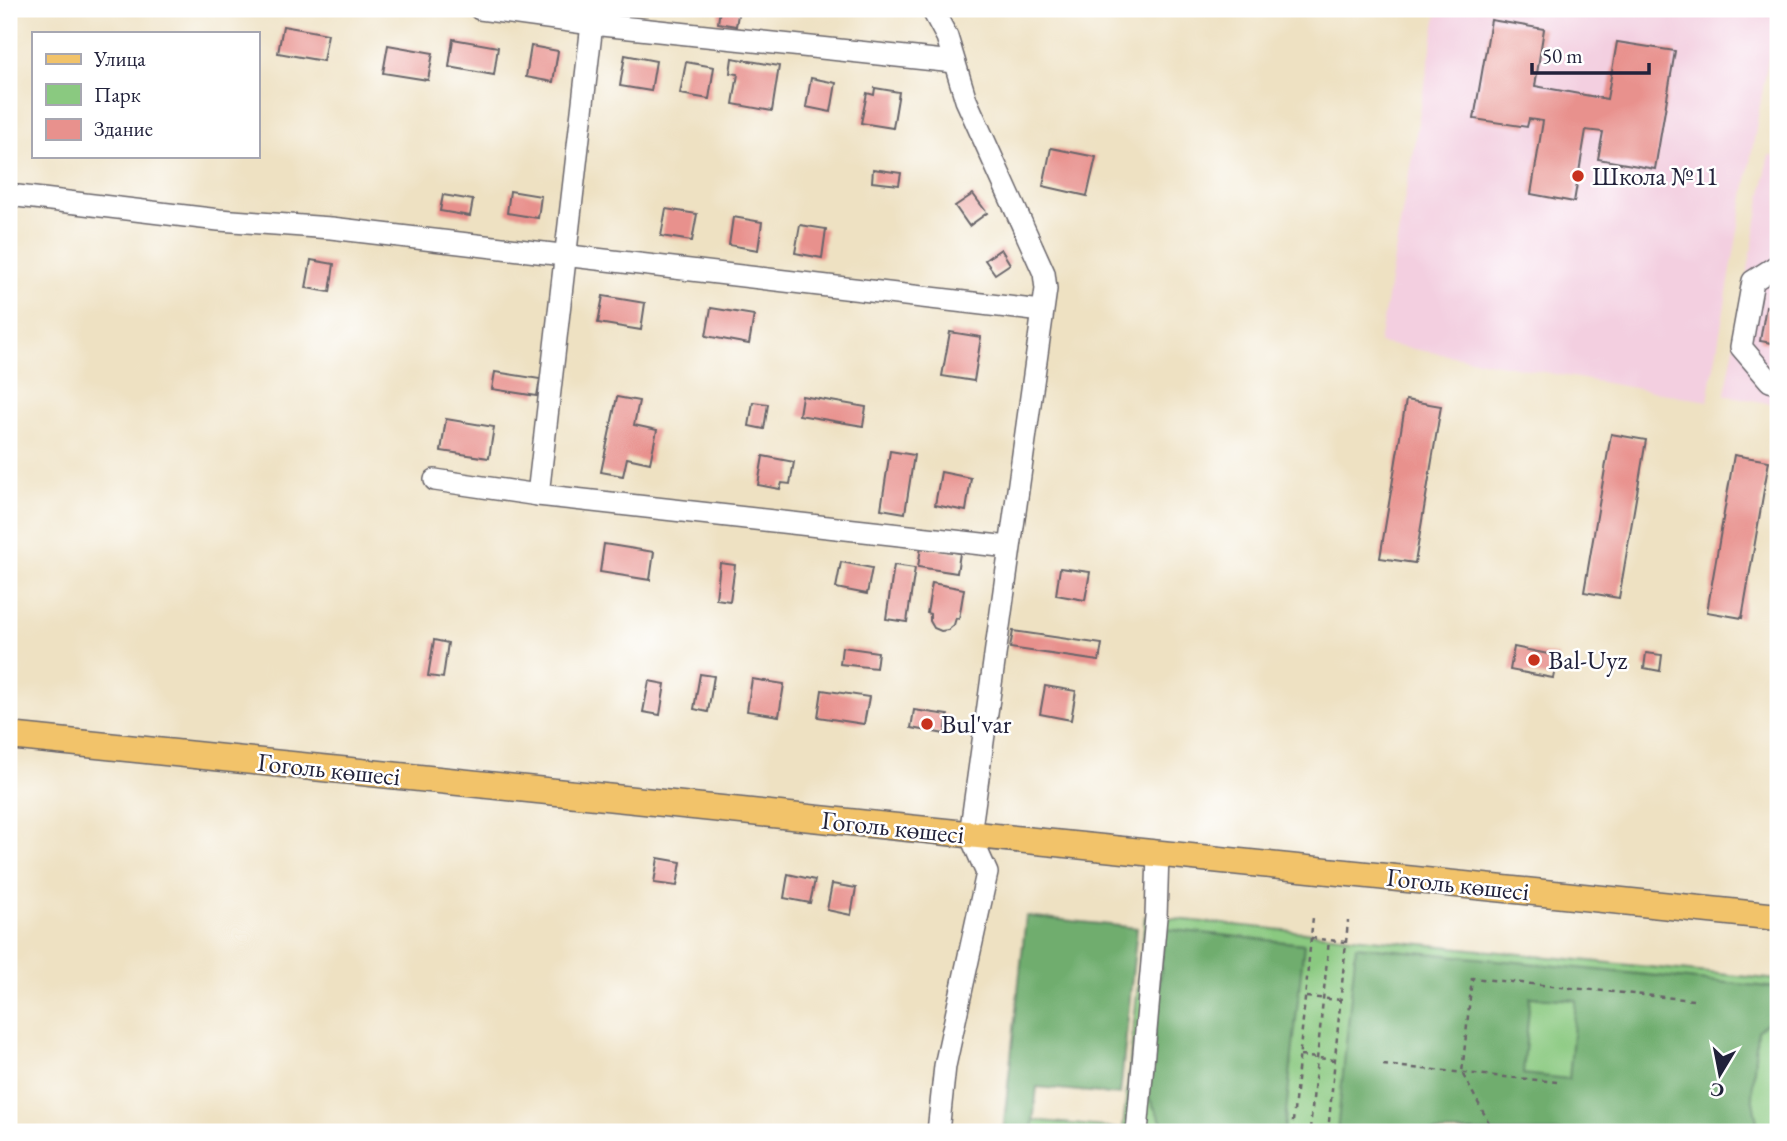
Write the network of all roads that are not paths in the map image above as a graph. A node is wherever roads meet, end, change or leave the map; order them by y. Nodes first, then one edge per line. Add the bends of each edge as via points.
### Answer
1 (480, 9) edge
2 (932, 9) edge
3 (592, 24) junction
4 (954, 62) junction
5 (9, 195) edge
6 (567, 255) junction
7 (1778, 265) edge
8 (1042, 311) junction
9 (1778, 383) edge
10 (435, 480) dead end
11 (538, 495) junction
12 (1009, 547) junction
13 (9, 736) edge
14 (970, 835) junction
15 (1158, 854) junction
16 (1778, 917) edge
17 (938, 1132) edge
18 (1137, 1132) edge

1 - 3 street
2 - 4 street
3 - 4 street
3 - 6 street
4 - 8 street via 966,100 1044,273
5 - 6 street
6 - 8 street
6 - 11 street
7 - 9 street via 1753,281 1741,347 1770,381
8 - 12 street
10 - 11 street
11 - 12 street
12 - 14 street
13 - 14 main road, Гоголь көшесі
14 - 15 main road, Гоголь көшесі
14 - 17 street via 987,873 945,1066
15 - 16 main road, Гоголь көшесі
15 - 18 street

